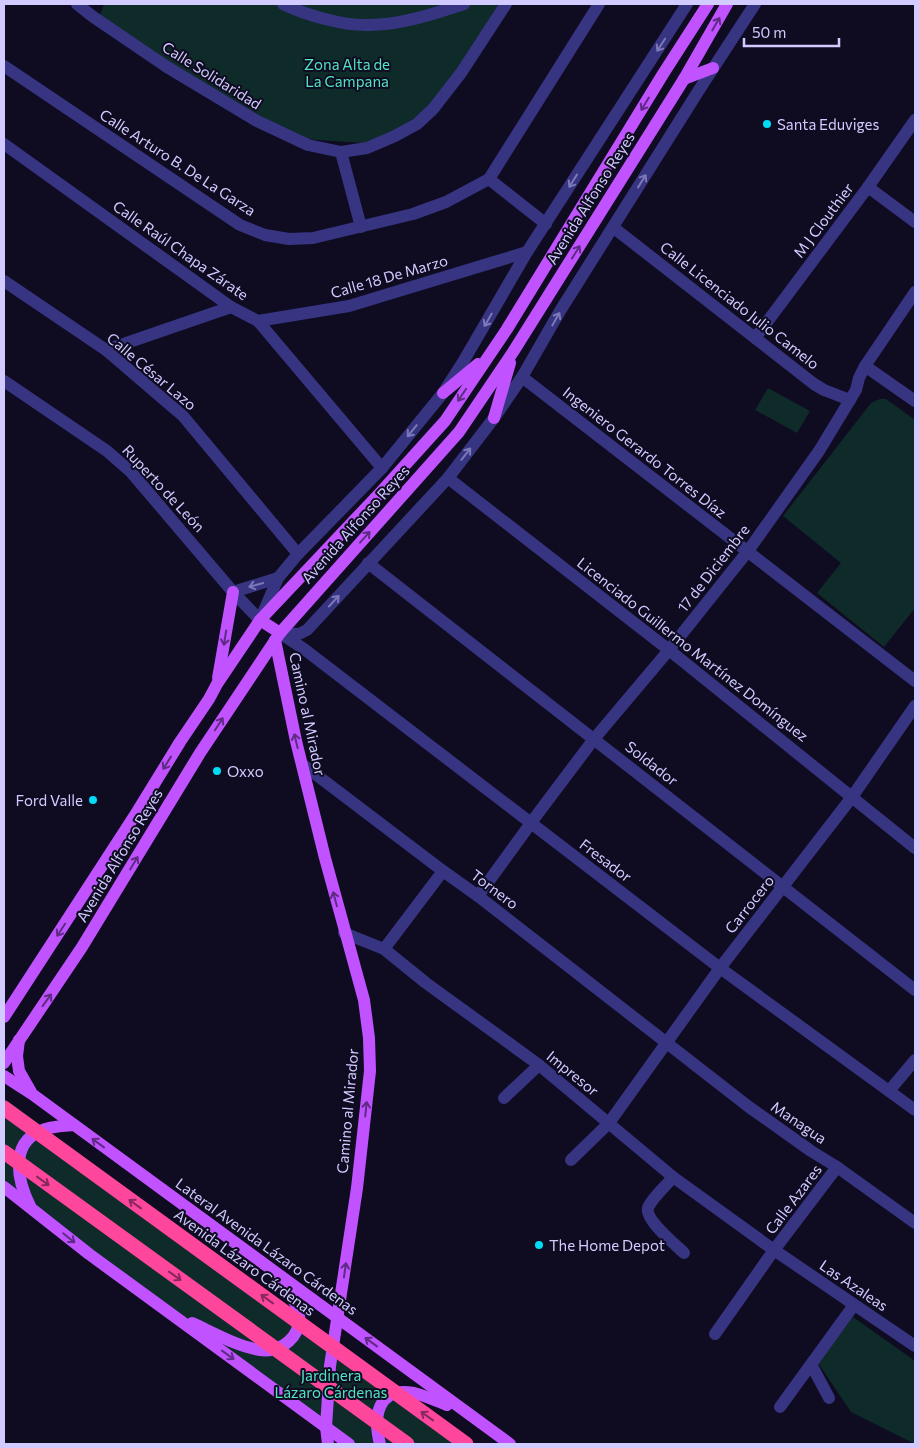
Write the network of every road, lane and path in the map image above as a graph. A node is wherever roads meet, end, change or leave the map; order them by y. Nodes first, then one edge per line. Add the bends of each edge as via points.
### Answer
1 (77, 4) edge
2 (283, 4) edge
3 (464, 4) edge
4 (504, 4) edge
5 (599, 4) edge
6 (687, 4) edge
7 (708, 4) edge
8 (727, 4) edge
9 (755, 4) edge
10 (4, 66) edge
11 (713, 68) junction
12 (684, 79) junction
13 (915, 120) edge
14 (4, 144) edge
15 (341, 152) junction
16 (489, 179) junction
17 (868, 186) junction
18 (915, 222) edge
19 (546, 224) junction
20 (361, 228) junction
21 (614, 228) junction
22 (527, 252) junction
23 (4, 281) edge
24 (915, 292) edge
25 (231, 307) junction
26 (258, 321) junction
27 (754, 338) junction
28 (106, 350) junction
29 (513, 352) junction
30 (490, 355) junction
31 (865, 366) junction
32 (522, 376) junction
33 (4, 381) edge
34 (443, 393) junction
35 (850, 400) junction
36 (915, 401) edge
37 (494, 418) junction
38 (382, 468) junction
39 (448, 478) junction
40 (748, 551) junction
41 (298, 554) junction
42 (368, 563) junction
43 (278, 578) junction
44 (233, 592) junction
45 (260, 620) junction
46 (278, 636) junction
47 (669, 650) junction
48 (915, 681) edge
49 (217, 684) junction
50 (915, 706) edge
51 (594, 739) junction
52 (302, 764) junction
53 (852, 797) junction
54 (531, 823) junction
55 (915, 848) edge
56 (442, 871) junction
57 (784, 886) junction
58 (478, 896) junction
59 (344, 933) junction
60 (384, 949) junction
61 (720, 968) junction
62 (915, 990) edge
63 (4, 1018) edge
64 (19, 1040) junction
65 (666, 1044) junction
66 (915, 1060) edge
67 (4, 1063) edge
68 (539, 1065) junction
69 (4, 1076) edge
70 (889, 1092) junction
71 (32, 1094) junction
72 (504, 1098) dead end
73 (4, 1108) edge
74 (915, 1110) edge
75 (609, 1123) junction
76 (74, 1125) junction
77 (4, 1152) edge
78 (571, 1160) dead end
79 (837, 1167) junction
80 (673, 1177) junction
81 (4, 1187) edge
82 (31, 1207) junction
83 (915, 1223) edge
84 (774, 1250) junction
85 (684, 1253) dead end
86 (269, 1268) junction
87 (854, 1305) junction
88 (169, 1313) junction
89 (338, 1318) junction
90 (715, 1334) dead end
91 (915, 1346) edge
92 (812, 1366) junction
93 (829, 1398) dead end
94 (780, 1407) dead end
95 (466, 1412) junction
96 (326, 1427) junction
97 (328, 1444) edge
98 (349, 1444) edge
99 (380, 1444) edge
100 (407, 1444) edge
101 (466, 1444) edge
102 (510, 1444) edge

1 - 15 street, Calle Solidaridad via 167,67 257,122 308,145
2 - 3 street via 312,15 368,26 396,23
4 - 15 street, Calle Solidaridad via 461,73 417,124 366,148
5 - 16 street, Calle Arturo B. De La Garza
6 -> 19 street
7 -> 30 main road, Avenida Alfonso Reyes
12 -> 8 main road, Avenida Alfonso Reyes
9 - 11 street
10 - 20 street, Calle Arturo B. De La Garza via 240,225 265,235 289,239 313,238
11 - 12 main road
21 -> 11 street
29 -> 12 main road, Avenida Alfonso Reyes
13 - 17 street, M J Clouthier
14 - 25 street, Calle Raúl Chapa Zárate
15 - 20 street
16 - 19 street
16 - 20 street, Calle Arturo B. De La Garza via 446,202
17 - 18 street
17 - 27 street, M J Clouthier
19 - 22 street
21 - 27 street, Calle Licenciado Julio Camelo
32 -> 21 street
22 - 26 street, Calle 18 De Marzo via 349,306
22 -> 34 street
23 - 28 street, Calle César Lazo
24 - 31 street, 17 de Diciembre
25 - 26 street, Calle Raúl Chapa Zárate
25 - 28 street
26 - 38 street, Calle Raúl Chapa Zárate
27 - 35 street, Calle Licenciado Julio Camelo via 824,390
28 - 41 street, Calle César Lazo via 183,416
29 - 37 main road
46 -> 29 main road, Avenida Alfonso Reyes via 460,432
30 - 34 main road
30 -> 45 main road, Avenida Alfonso Reyes via 445,421
31 - 35 street, 17 de Diciembre
31 - 36 street
32 - 37 street
32 - 40 street, Ingeniero Gerardo Torres Díaz
33 - 44 street, Ruperto de León via 107,451 131,472
34 -> 38 street
35 - 40 street, 17 de Diciembre via 819,451
39 -> 37 street
38 - 41 street
39 - 42 street
39 - 47 street, Licenciado Guillermo Martínez Domínguez
40 - 47 street, 17 de Diciembre
40 - 48 street, Ingeniero Gerardo Torres Díaz
41 - 43 street
46 -> 42 street via 306,630
42 - 51 street, Soldador
43 -> 44 street
43 - 45 street
44 - 45 street, Ruperto de León
44 -> 49 main road
45 - 46 main road
45 - 49 main road, Avenida Alfonso Reyes
52 -> 46 main road, Camino al Mirador
46 - 54 street, Fresador via 304,649
64 -> 46 main road, Avenida Alfonso Reyes via 82,947 200,753
47 - 51 street, 17 de Diciembre
47 - 53 street, Licenciado Guillermo Martínez Domínguez
49 -> 63 main road, Avenida Alfonso Reyes
50 - 53 street, Carrocero
51 - 54 street, 17 de Diciembre
51 - 57 street, Soldador
52 - 56 street, Tornero
59 -> 52 main road, Camino al Mirador
53 - 55 street, Licenciado Guillermo Martínez Domínguez
53 - 57 street, Carrocero
54 - 58 street, 17 de Diciembre
54 - 61 street, Fresador
56 - 58 street, Tornero
56 - 60 street
57 - 61 street, Carrocero
57 - 62 street, Soldador
58 - 65 street, Tornero
59 - 60 street, Impresor
89 -> 59 main road, Camino al Mirador via 370,1071 364,1000
60 - 68 street, Impresor
61 - 65 street, Carrocero
61 - 70 street, Fresador
64 - 67 main road, Avenida Alfonso Reyes
64 - 71 main road via 17,1056 20,1071
65 - 75 street, Carrocero
65 - 79 street, Managua via 768,1121
66 - 70 street
68 - 72 street
68 - 75 street, Impresor
69 - 71 main road, Lateral Avenida Lázaro Cárdenas
70 - 74 street, Fresador
71 - 76 main road, Lateral Avenida Lázaro Cárdenas
101 -> 73 highway, Avenida Lázaro Cárdenas, bridge
75 - 78 street, Carrocero
75 - 80 street, Impresor
76 - 82 main road via 39,1131 24,1145 18,1175
86 -> 76 main road, Lateral Avenida Lázaro Cárdenas
77 -> 100 highway, bridge
79 - 83 street, Managua
79 - 84 street, Calle Azares
80 - 84 street, Impresor
80 - 85 street via 647,1213
81 - 82 main road
82 -> 88 main road
84 - 87 street, Las Azaleas
84 - 90 street, Calle Azares
86 - 88 main road via 299,1312 293,1338 279,1347 266,1351 247,1347
86 - 89 main road, Lateral Avenida Lázaro Cárdenas
87 - 91 street, Las Azaleas
87 - 92 street
88 -> 96 main road
95 -> 89 main road, Lateral Avenida Lázaro Cárdenas
89 - 96 main road, Camino al Mirador via 330,1366
92 - 93 street
92 - 94 street
95 - 99 main road via 412,1393 391,1396 382,1403 376,1419
95 - 102 main road, Lateral Avenida Lázaro Cárdenas
96 - 97 main road, Camino al Mirador
96 - 98 main road

